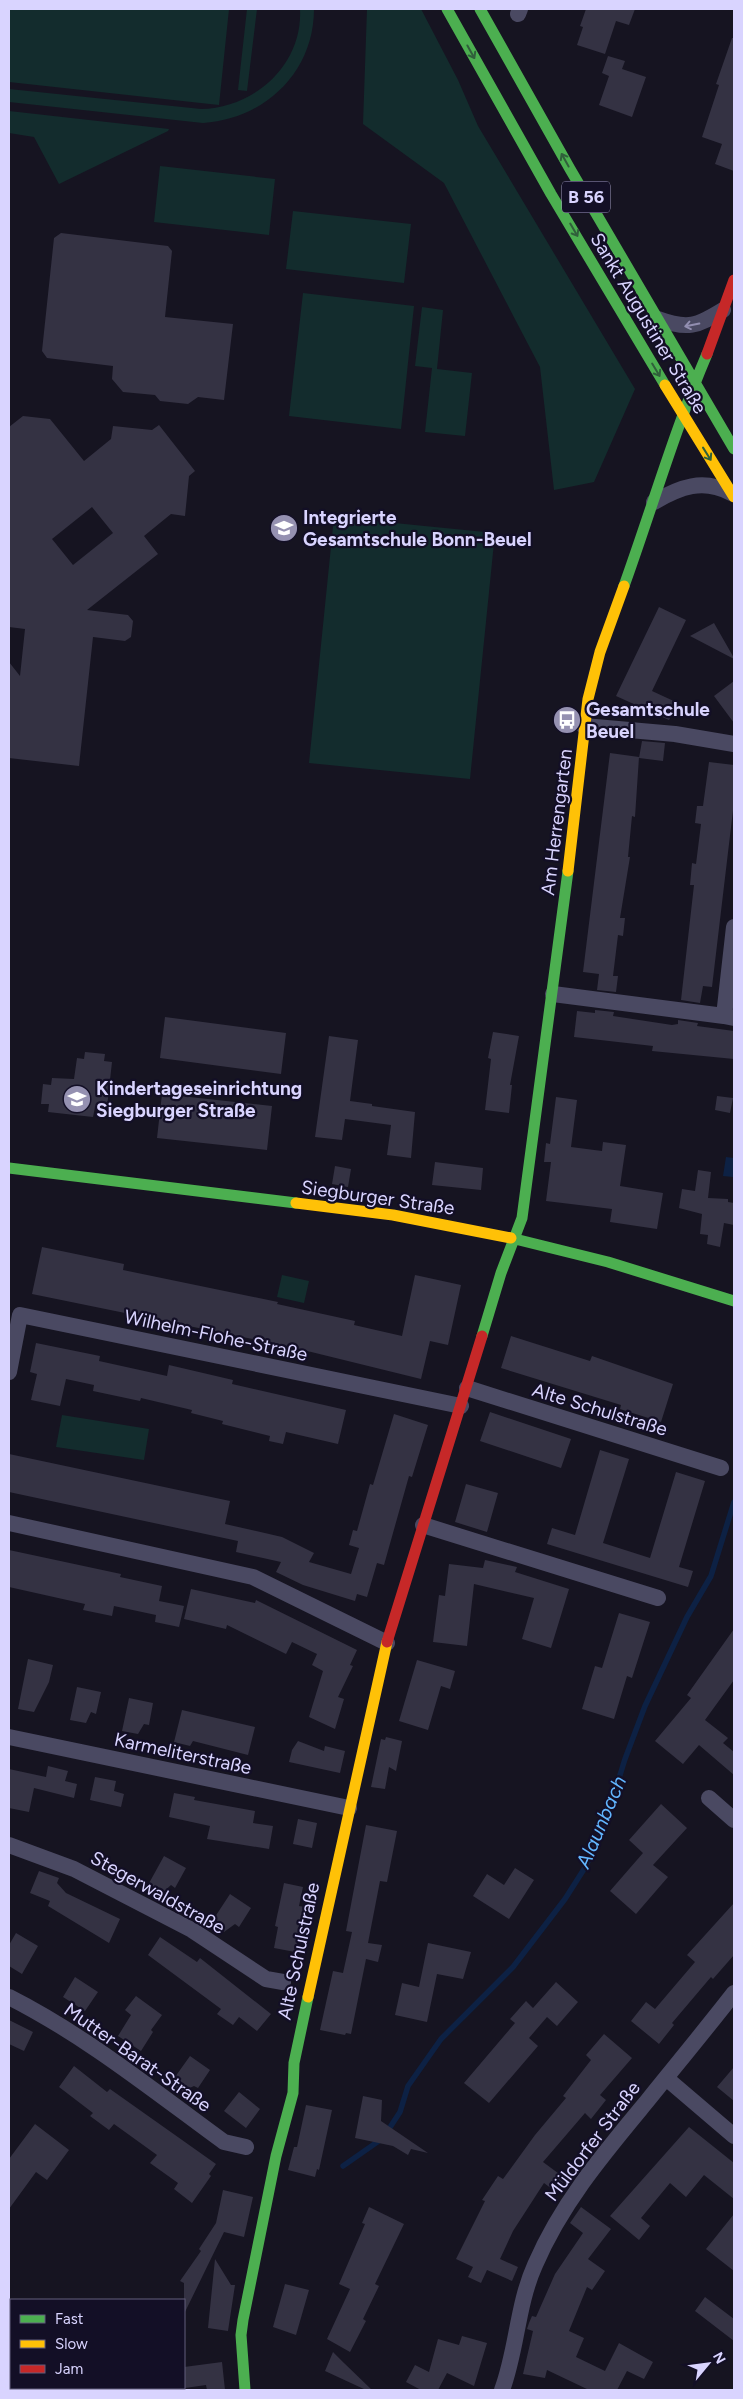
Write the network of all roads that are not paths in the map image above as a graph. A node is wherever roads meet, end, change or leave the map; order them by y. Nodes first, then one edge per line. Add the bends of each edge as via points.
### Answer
1 (448, 9) edge
2 (480, 9) edge
3 (734, 280) edge
4 (724, 310) junction
5 (658, 319) junction
6 (695, 383) junction
7 (682, 413) junction
8 (734, 449) edge
9 (733, 495) edge
10 (654, 502) junction
11 (584, 726) junction
12 (734, 744) edge
13 (734, 928) edge
14 (553, 994) junction
15 (729, 1017) edge
16 (9, 1168) edge
17 (514, 1239) junction
18 (734, 1301) edge
19 (9, 1372) edge
20 (467, 1388) junction
21 (461, 1406) junction
22 (721, 1468) dead end
23 (9, 1523) edge
24 (423, 1525) junction
25 (658, 1598) dead end
26 (387, 1644) junction
27 (9, 1737) edge
28 (709, 1798) dead end
29 (349, 1808) junction
30 (734, 1820) edge
31 (9, 1845) edge
32 (283, 1982) dead end
33 (734, 1993) edge
34 (9, 1997) edge
35 (666, 2078) junction
36 (734, 2136) edge
37 (246, 2146) dead end
38 (245, 2390) edge
39 (502, 2390) edge

1 -> 7 street, Sankt Augustiner Straße / B 56 via 501,106
5 -> 2 street, Sankt Augustiner Straße / B 56
3 - 4 street, Am Herrengarten
4 -> 5 street via 696,325 686,326
4 - 6 street, Am Herrengarten
5 - 6 street, Sankt Augustiner Straße / B 56
6 - 7 street, Am Herrengarten
6 - 8 street, Sankt Augustiner Straße / B 56
7 -> 9 street, Sankt Augustiner Straße / B 56
7 - 10 street, Am Herrengarten
9 - 10 street, B 56 via 719,486 692,485
10 - 11 street, Am Herrengarten via 600,652
11 - 12 street via 675,734
11 - 14 street, Am Herrengarten
13 - 15 street
14 - 15 street
14 - 17 street, Am Herrengarten via 522,1218
16 - 17 street, Siegburger Straße via 393,1215
17 - 18 street, Siegburger Straße via 658,1275
17 - 20 street, Alte Schulstraße
19 - 21 street, Wilhelm-Flohe-Straße via 20,1315
20 - 21 street, Alte Schulstraße
20 - 22 street, Alte Schulstraße
21 - 24 street, Alte Schulstraße
23 - 26 street via 253,1577
24 - 25 street
24 - 26 street, Alte Schulstraße
26 - 29 street, Alte Schulstraße
27 - 29 street, Karmeliterstraße
28 - 30 street
29 - 38 street, Alte Schulstraße via 294,2063 293,2093 276,2156 247,2297 241,2335
31 - 32 street, Stegerwaldstraße via 74,1869 192,1930 266,1979
33 - 35 street, Müldorfer Straße
34 - 37 street, Mutter-Barat-Straße via 38,2011 86,2042 224,2142
35 - 36 street
35 - 39 street, Müldorfer Straße via 569,2200 534,2266

